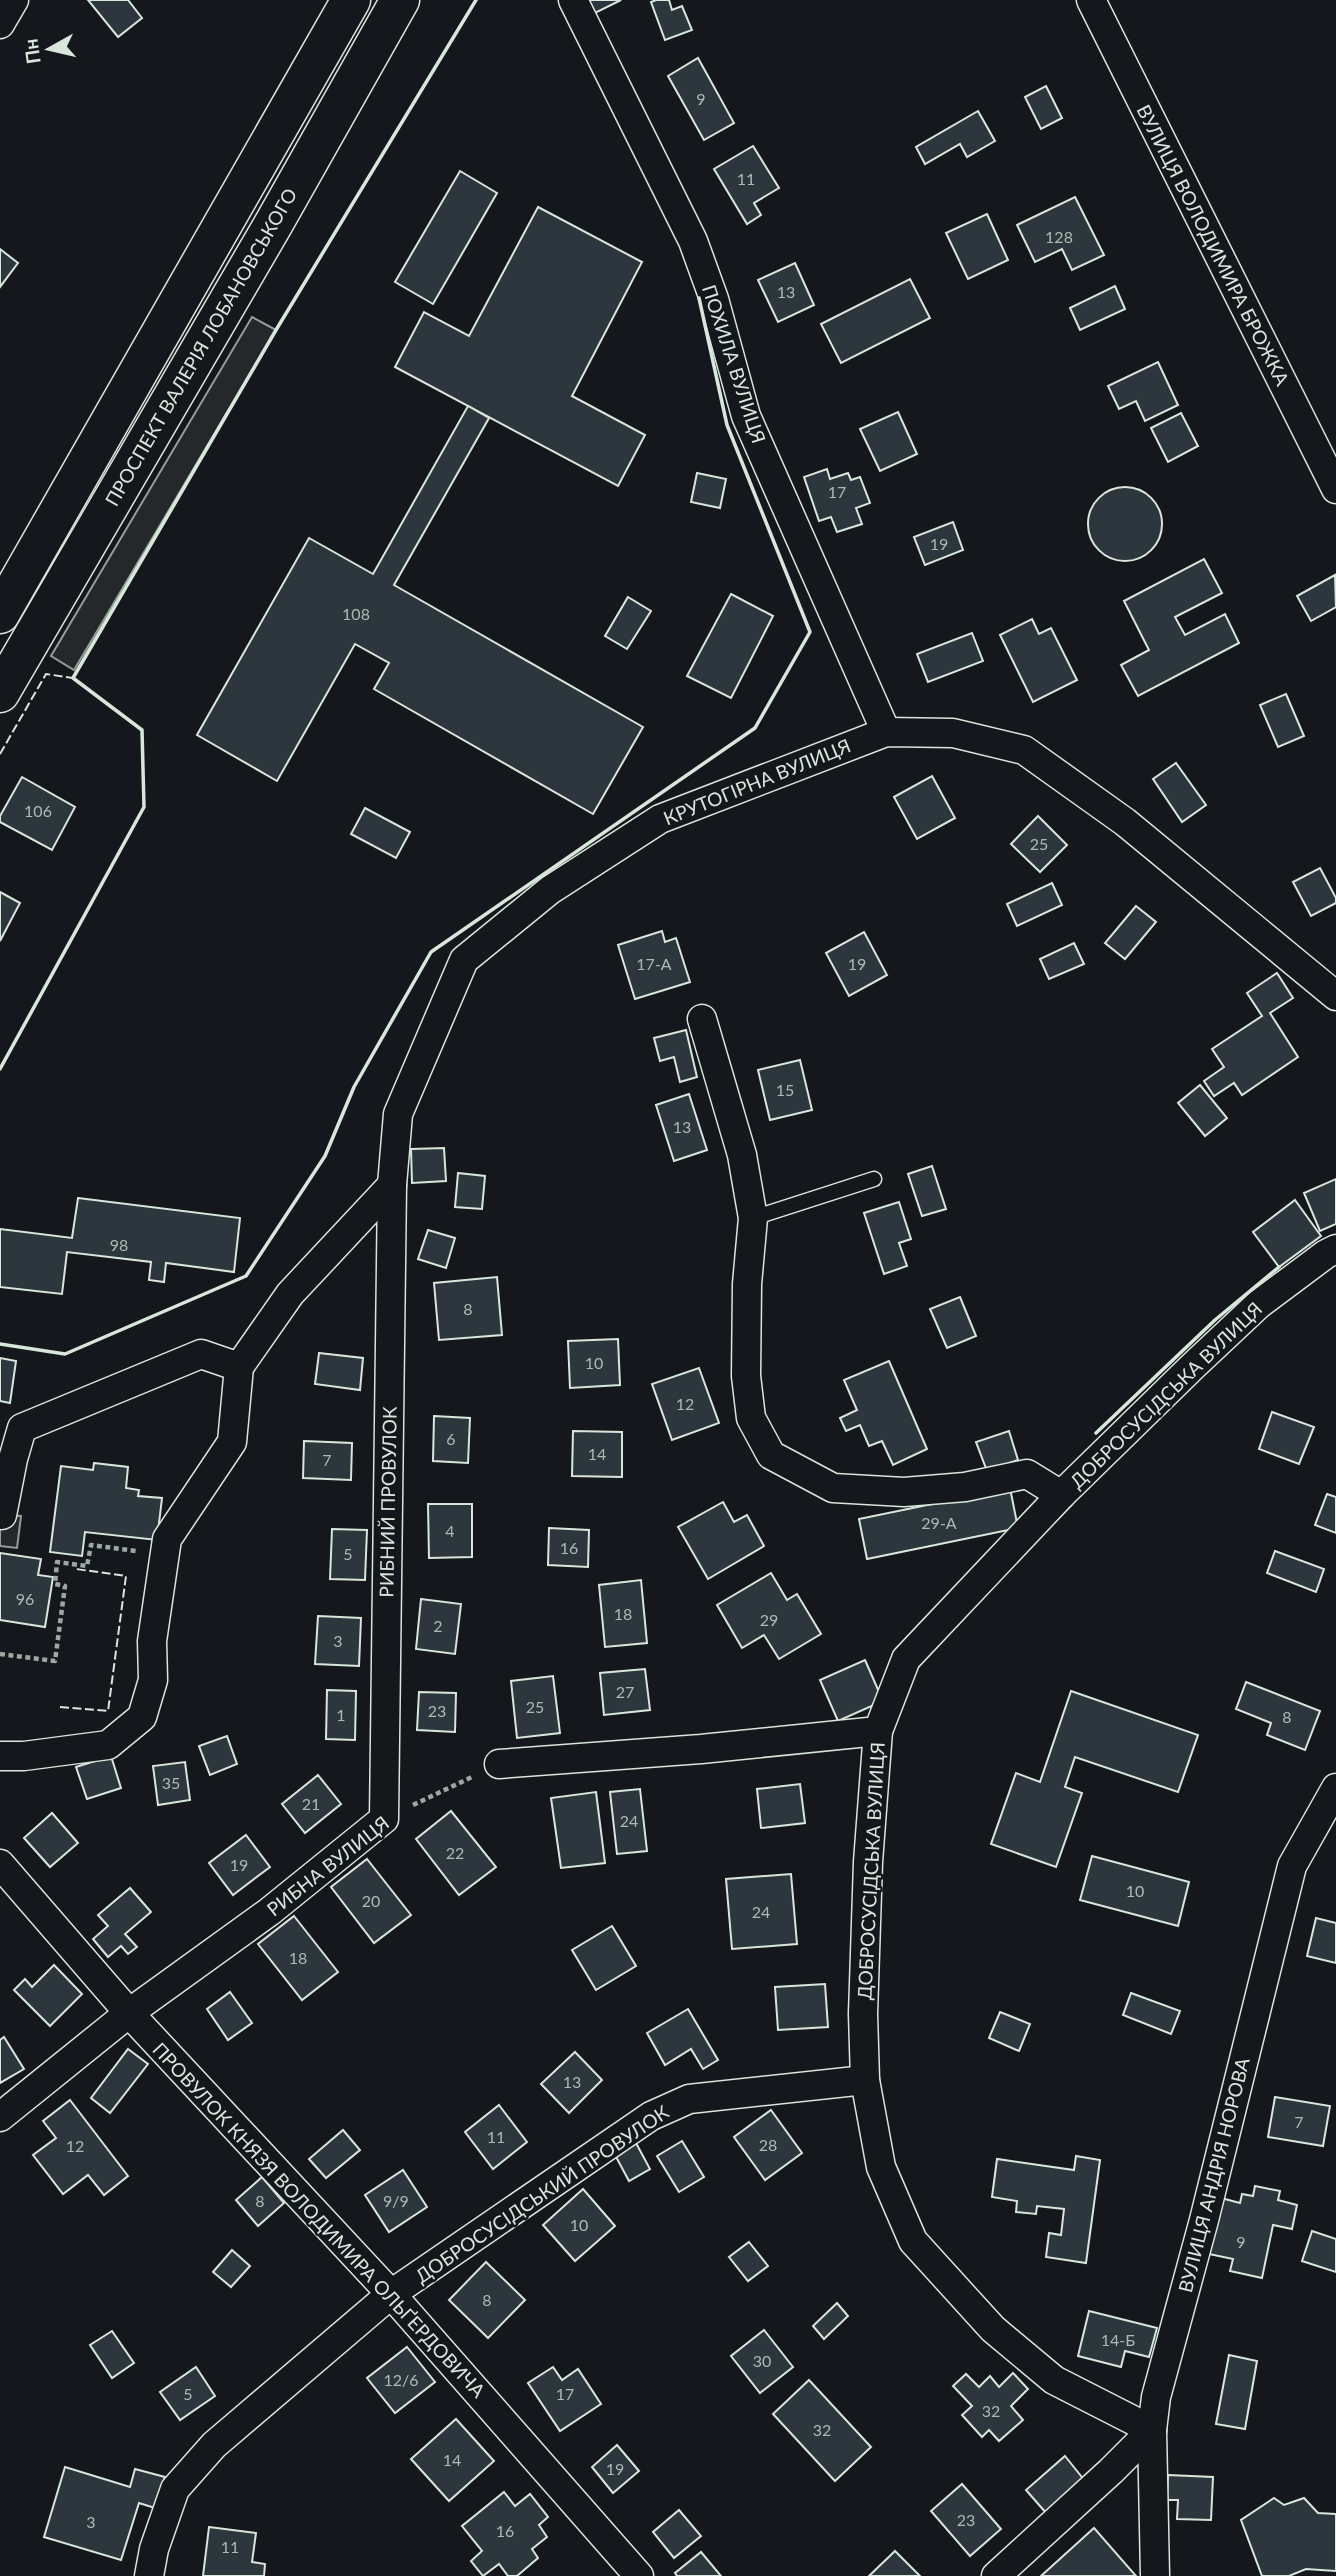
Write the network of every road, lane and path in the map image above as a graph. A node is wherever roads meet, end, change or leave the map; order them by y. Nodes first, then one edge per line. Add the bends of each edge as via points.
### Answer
1 (14, 0) edge
2 (351, 0) edge
3 (400, 0) edge
4 (573, 0) edge
5 (1091, 0) edge
6 (0, 24) edge
7 (1336, 489) edge
8 (0, 614) edge
9 (0, 694) edge
10 (886, 732) junction
11 (1336, 996) edge
12 (702, 1019) dead end
13 (874, 1179) dead end
14 (392, 1185) junction
15 (753, 1218) junction
16 (1336, 1249) edge
17 (239, 1367) junction
18 (1061, 1495) junction
19 (2, 1515) dead end
20 (164, 1556) junction
21 (0, 1654) edge
22 (878, 1731) junction
23 (0, 1756) edge
24 (499, 1764) joint
25 (1336, 1788) edge
26 (384, 1819) junction
27 (0, 1864) edge
28 (129, 2013) junction
29 (865, 2080) junction
30 (0, 2117) edge
31 (391, 2294) junction
32 (1152, 2430) junction
33 (149, 2576) edge
34 (639, 2576) edge
35 (996, 2576) edge
36 (1155, 2576) edge

1 - 6 street
2 - 8 main road
3 - 9 main road, ПРОСПЕКТ ВАЛЕРІЯ ЛОБАНОВСЬКОГО
4 - 10 street, ПОХИЛА ВУЛИЦЯ via 693,241 746,416
5 - 7 street, ВУЛИЦЯ ВОЛОДИМИРА БРОЖКА
10 - 11 street, КРУТОГІРНА ВУЛИЦЯ via 953,733 1024,750 1125,822
10 - 14 street, КРУТОГІРНА ВУЛИЦЯ via 660,819 550,890 464,960 398,1114
12 - 15 street via 742,1155
13 - 15 lane
14 - 17 street via 290,1294
14 - 26 street, РИБНИЙ ПРОВУЛОК
15 - 18 street via 746,1376 751,1418 772,1455 833,1488 904,1492 965,1487 1027,1474
16 - 18 street, ДОБРОСУСІДСЬКА ВУЛИЦЯ via 1259,1304
17 - 19 street via 201,1354 22,1428
17 - 20 street via 232,1443 167,1539
18 - 22 street, ДОБРОСУСІДСЬКА ВУЛИЦЯ via 906,1659
20 - 21 path via 91,1545 87,1566 57,1562 55,1584 65,1586 55,1661
20 - 23 street via 152,1641 153,1680 142,1717 108,1745
22 - 24 street
22 - 29 street, ДОБРОСУСІДСЬКА ВУЛИЦЯ via 868,1862
24 - 26 path, РИБНА ВУЛИЦЯ
25 - 32 street, ВУЛИЦЯ АНДРІЯ НОРОВА via 1292,1866 1156,2397
26 - 28 street, РИБНА ВУЛИЦЯ via 269,1912
27 - 28 street, ПРОВУЛОК КНЯЗЯ ВОЛОДИМИРА ОЛЬҐЕРДОВИЧА
28 - 30 street, РИБНА ВУЛИЦЯ
28 - 31 street, ПРОВУЛОК КНЯЗЯ ВОЛОДИМИРА ОЛЬҐЕРДОВИЧА
29 - 31 street, ДОБРОСУСІДСЬКИЙ ПРОВУЛОК via 688,2099 651,2116
29 - 32 street, ДОБРОСУСІДСЬКА ВУЛИЦЯ via 881,2167 913,2241 993,2329 1054,2381
31 - 33 street, ДОБРОСУСІДСЬКИЙ ПРОВУЛОК via 214,2445 175,2489
31 - 34 street, ПРОВУЛОК КНЯЗЯ ВОЛОДИМИРА ОЛЬҐЕРДОВИЧА
32 - 35 street
32 - 36 street, ВУЛИЦЯ АНДРІЯ НОРОВА

